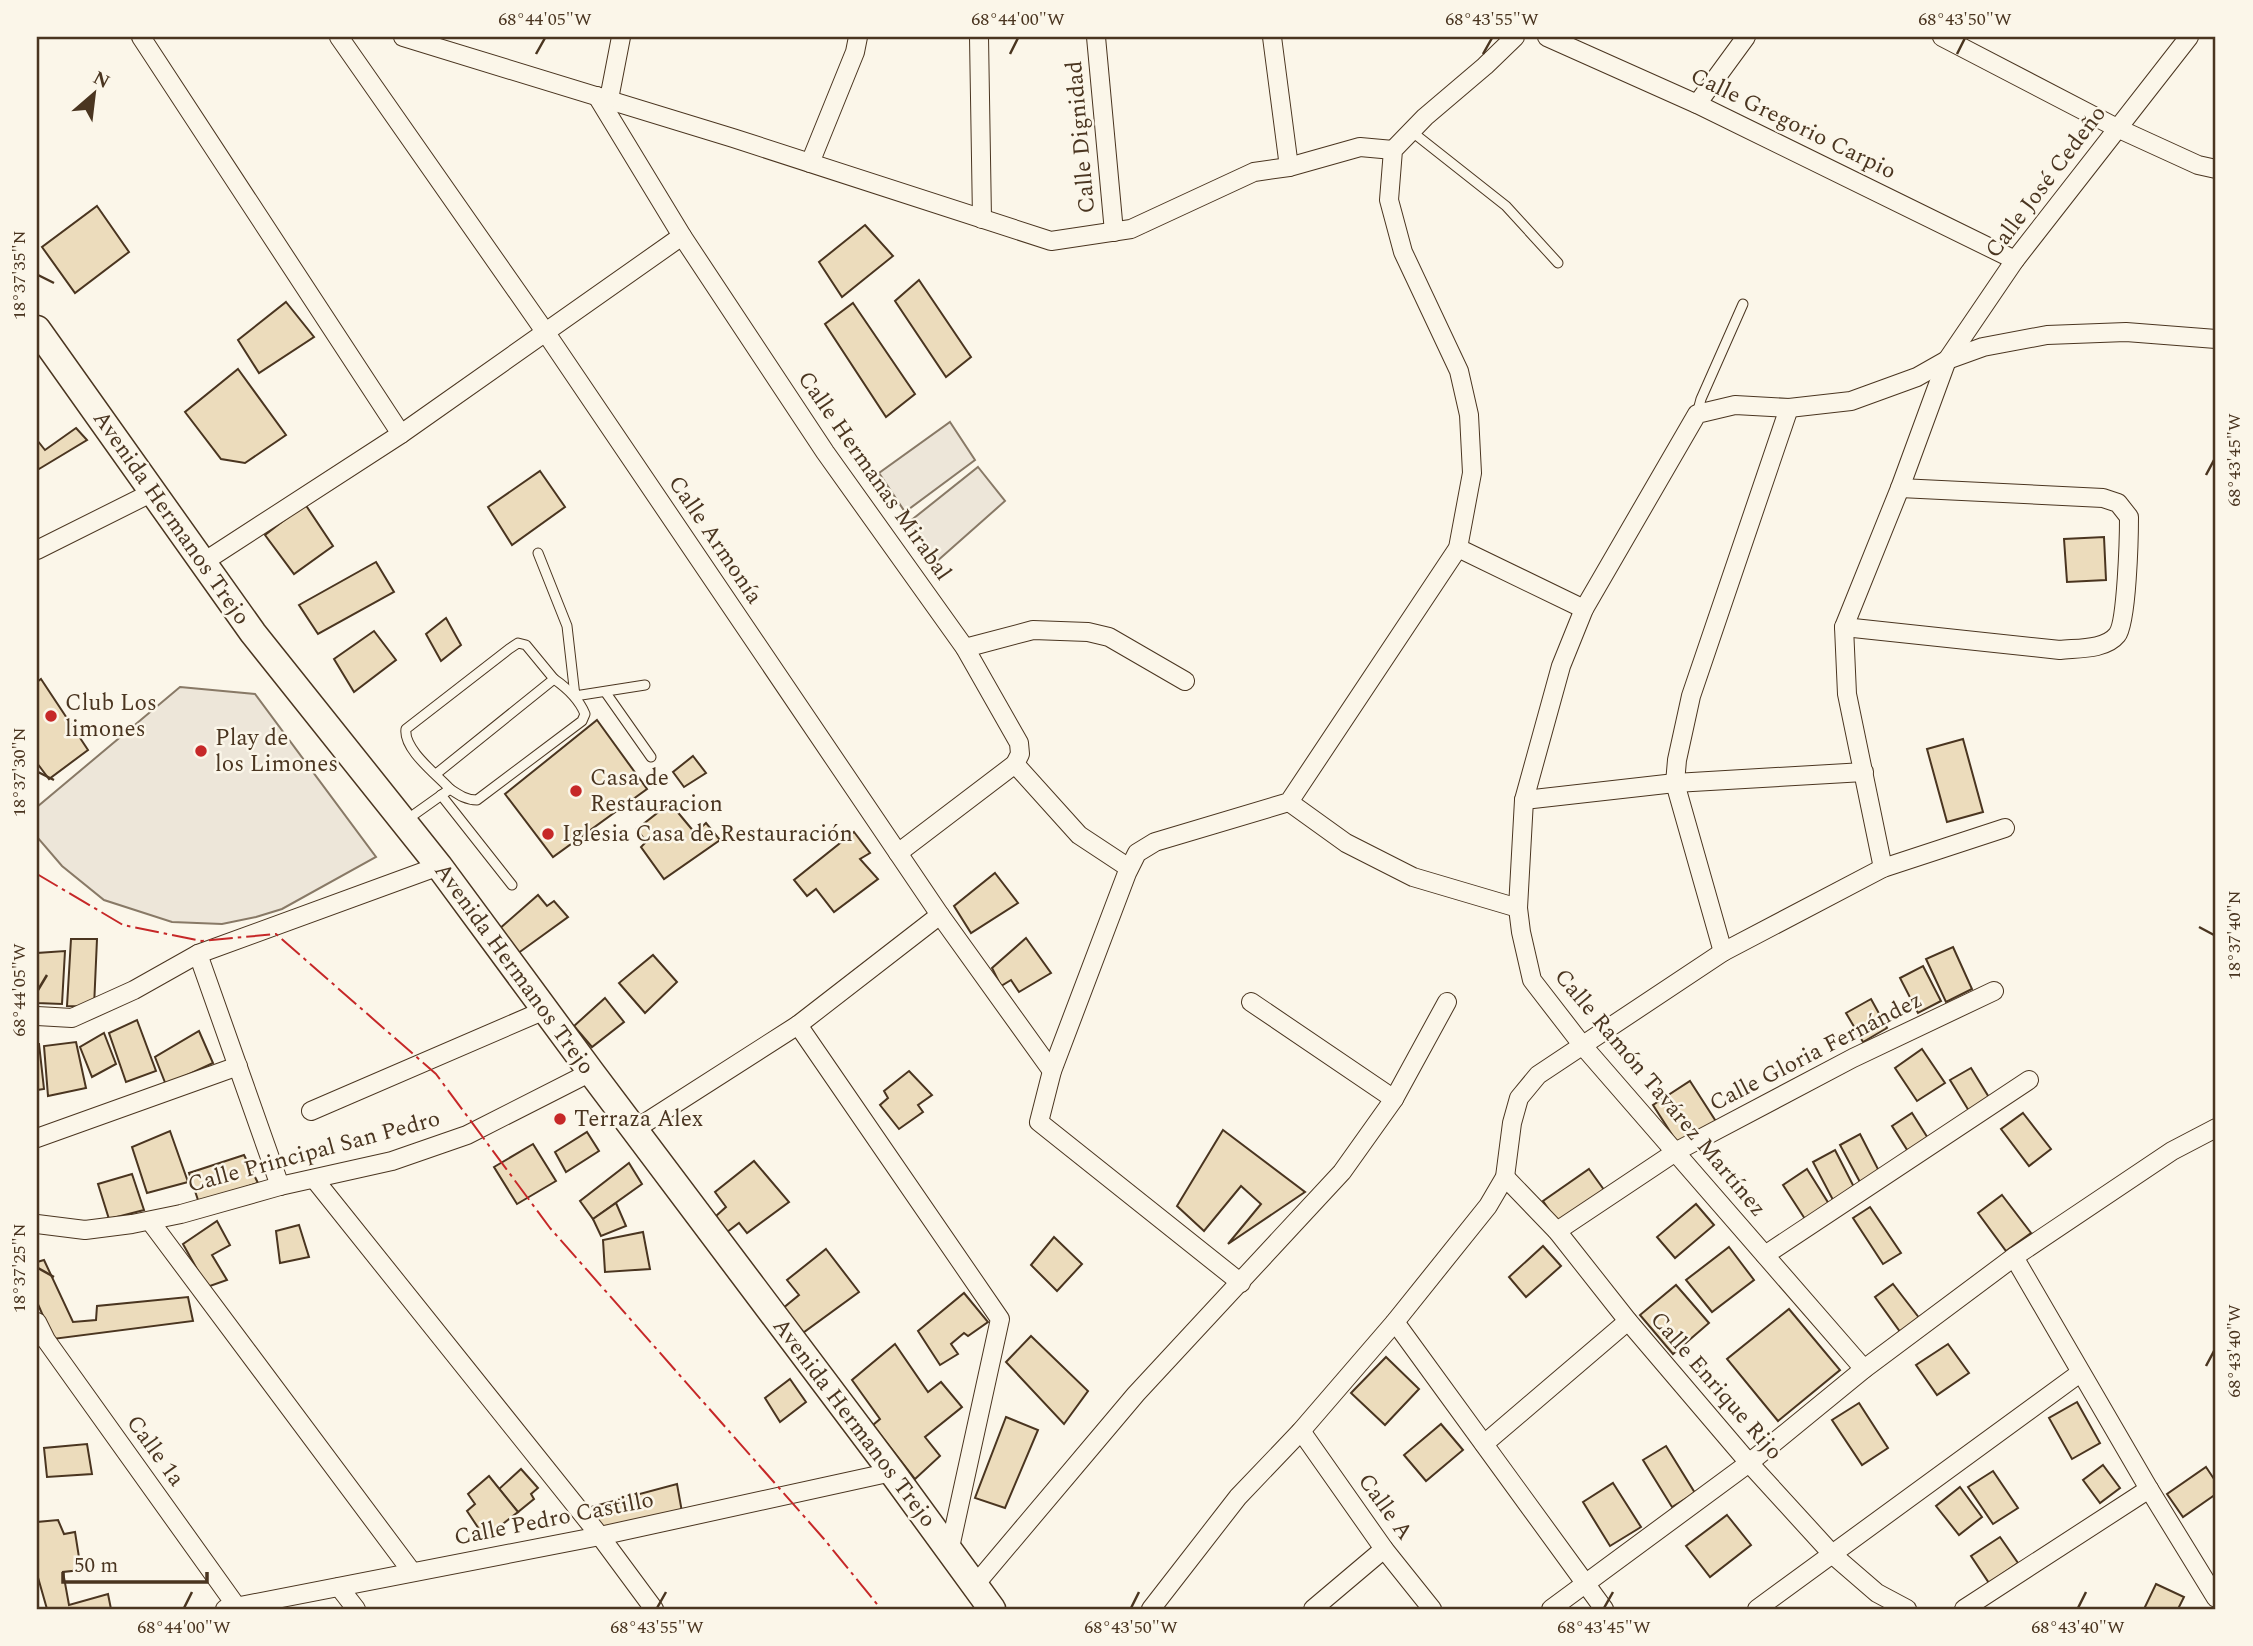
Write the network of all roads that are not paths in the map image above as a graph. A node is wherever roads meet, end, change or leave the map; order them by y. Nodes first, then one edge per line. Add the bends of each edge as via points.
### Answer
1 (141, 37) edge
2 (339, 37) edge
3 (403, 37) edge
4 (621, 37) edge
5 (858, 37) edge
6 (979, 37) edge
7 (1096, 37) edge
8 (1272, 37) edge
9 (1515, 37) edge
10 (1548, 37) edge
11 (1746, 37) edge
12 (1942, 37) edge
13 (2189, 37) edge
14 (603, 98) junction
15 (1697, 104) junction
16 (2117, 128) junction
17 (1411, 131) junction
18 (1393, 150) junction
19 (810, 163) junction
20 (1289, 167) junction
21 (2216, 169) edge
22 (982, 219) junction
23 (1114, 232) junction
24 (682, 236) junction
25 (2015, 260) junction
26 (1558, 263) dead end
27 (1743, 304) dead end
28 (546, 333) junction
29 (39, 337) edge
30 (2216, 339) edge
31 (1947, 360) junction
32 (1789, 408) junction
33 (1697, 414) junction
34 (401, 434) junction
35 (1900, 488) junction
36 (153, 492) junction
37 (1458, 548) junction
38 (37, 550) edge
39 (538, 553) dead end
40 (202, 563) junction
41 (1584, 609) junction
42 (1844, 627) junction
43 (965, 648) junction
44 (554, 679) junction
45 (1185, 681) dead end
46 (645, 685) dead end
47 (606, 692) junction
48 (575, 696) junction
49 (651, 757) dead end
50 (1015, 765) junction
51 (1864, 772) junction
52 (436, 774) junction
53 (1675, 782) junction
54 (450, 789) junction
55 (441, 795) junction
56 (1524, 800) junction
57 (1289, 802) junction
58 (404, 822) junction
59 (2005, 828) dead end
60 (898, 853) junction
61 (439, 866) junction
62 (1129, 868) junction
63 (1883, 868) junction
64 (512, 885) dead end
65 (1518, 908) junction
66 (940, 915) junction
67 (1723, 951) junction
68 (198, 954) junction
69 (1994, 991) dead end
70 (1251, 1002) dead end
71 (1447, 1002) dead end
72 (545, 1010) junction
73 (37, 1016) edge
74 (798, 1025) junction
75 (1583, 1046) junction
76 (238, 1066) junction
77 (1052, 1071) junction
78 (590, 1072) junction
79 (2029, 1080) dead end
80 (1394, 1099) junction
81 (311, 1111) dead end
82 (2216, 1128) edge
83 (634, 1130) junction
84 (37, 1138) edge
85 (1677, 1151) junction
86 (1505, 1177) junction
87 (315, 1180) junction
88 (280, 1186) junction
89 (150, 1221) junction
90 (37, 1224) edge
91 (1557, 1231) junction
92 (1765, 1255) junction
93 (2014, 1257) junction
94 (1241, 1283) junction
95 (1629, 1321) junction
96 (37, 1322) edge
97 (1395, 1322) junction
98 (1864, 1369) junction
99 (2080, 1373) junction
100 (1301, 1431) junction
101 (1484, 1444) junction
102 (1749, 1463) junction
103 (892, 1472) junction
104 (2149, 1489) junction
105 (600, 1536) junction
106 (1384, 1549) junction
107 (949, 1552) junction
108 (1833, 1555) junction
109 (412, 1572) junction
110 (1584, 1583) junction
111 (974, 1586) junction
112 (339, 1587) junction
113 (2216, 1598) edge
114 (231, 1608) edge
115 (356, 1609) edge
116 (654, 1609) edge
117 (992, 1609) edge
118 (1151, 1609) edge
119 (1314, 1609) edge
120 (1432, 1609) edge
121 (1551, 1609) edge
122 (1604, 1609) edge
123 (1758, 1609) edge
124 (1907, 1609) edge
125 (1964, 1609) edge

1 - 34 street
2 - 28 street, Calle Armonía
3 - 14 street
4 - 14 street
5 - 19 street
6 - 22 street
7 - 23 street, Calle Dignidad
8 - 20 street
9 - 17 street
10 - 15 street, Calle Gregorio Carpio
11 - 15 street
12 - 16 street
13 - 16 street, Calle José Cedeño
14 - 19 street
14 - 24 street, Calle Hermanas Mirabal
15 - 25 street, Calle Gregorio Carpio
16 - 21 street
16 - 25 street, Calle José Cedeño
17 - 18 street
17 - 26 lane via 1506,206
18 - 20 street via 1360,147
18 - 37 street via 1389,200 1403,253 1459,371 1469,415 1472,473
19 - 22 street
20 - 23 street via 1254,172 1131,229
22 - 23 street via 1051,241
24 - 28 street
24 - 43 street, Calle Hermanas Mirabal via 825,452
25 - 31 street, Calle José Cedeño
27 - 33 lane
28 - 34 street
28 - 60 street, Calle Armonía
29 - 36 main road, Avenida Hermanos Trejo
30 - 31 street via 2126,332 2047,335
31 - 32 street via 1917,377 1851,401
31 - 35 street
32 - 33 street via 1735,405
32 - 53 street via 1691,696
33 - 41 street, Calle Ramón Tavárez Martínez
34 - 40 street
35 - 42 street
35 - 42 street via 2104,498 2118,503 2129,517 2118,634 2095,646 2060,650
36 - 38 street
36 - 40 main road, Avenida Hermanos Trejo
37 - 41 street
37 - 57 street
39 - 48 lane via 567,626
40 - 58 main road, Avenida Hermanos Trejo
41 - 56 street, Calle Ramón Tavárez Martínez via 1561,666
42 - 51 street via 1847,694
43 - 45 street via 1033,630 1088,632 1109,637
43 - 50 street, Calle Hermanas Mirabal via 1019,743
44 - 48 lane
44 - 52 lane
44 - 52 lane via 520,643 410,723 407,743
46 - 47 lane
47 - 48 lane
47 - 49 lane
48 - 54 lane via 585,711 582,720 495,789 477,800
50 - 60 street
50 - 62 street via 1079,835
51 - 53 street
51 - 63 street
52 - 54 lane
53 - 56 street
53 - 67 street
54 - 55 lane
55 - 58 lane
55 - 64 lane
56 - 65 street, Calle Ramón Tavárez Martínez
57 - 62 street via 1155,842 1138,853
57 - 65 street via 1346,843 1413,877
58 - 61 main road, Avenida Hermanos Trejo
59 - 63 street
60 - 66 street, Calle Armonía
61 - 68 street
61 - 72 main road, Avenida Hermanos Trejo
62 - 77 street
63 - 67 street
65 - 75 street, Calle Ramón Tavárez Martínez via 1532,980
66 - 74 street
66 - 77 street, Calle Armonía
67 - 75 street
68 - 73 street via 72,1018
68 - 76 street
69 - 85 street, Calle Gloria Fernández via 1853,1058
70 - 80 street
71 - 80 street
72 - 78 main road, Avenida Hermanos Trejo
72 - 81 street
74 - 83 street
74 - 107 street via 1000,1319
75 - 85 street, Calle Ramón Tavárez Martínez
75 - 86 street via 1538,1075 1519,1098 1511,1123
76 - 84 street
76 - 88 street
77 - 94 street via 1039,1122
78 - 83 main road, Avenida Hermanos Trejo
78 - 87 street, Calle Principal San Pedro via 467,1135 392,1161
79 - 92 street
80 - 94 street via 1342,1172
82 - 93 street via 2172,1151
83 - 103 main road, Avenida Hermanos Trejo
85 - 91 street, Calle Gloria Fernández
85 - 92 street, Calle Ramón Tavárez Martínez
86 - 91 street, Calle Enrique Rijo
86 - 97 street via 1488,1206
87 - 88 street, Calle Principal San Pedro
87 - 105 street
88 - 89 street, Calle Principal San Pedro
89 - 90 street, Calle Principal San Pedro via 85,1230
89 - 109 street
91 - 95 street, Calle Enrique Rijo
92 - 98 street, Calle Ramón Tavárez Martínez
93 - 98 street
93 - 99 street
94 - 111 street via 1136,1394
95 - 101 street
95 - 102 street, Calle Enrique Rijo
96 - 114 street, Calle 1a
97 - 100 street
97 - 101 street
98 - 102 street
99 - 104 street
99 - 108 street
100 - 106 street, Calle A
100 - 118 street via 1238,1497
101 - 110 street
102 - 108 street, Calle Enrique Rijo
102 - 110 street
103 - 105 street, Calle Pedro Castillo
103 - 107 main road, Avenida Hermanos Trejo
104 - 113 street
104 - 125 street
105 - 109 street, Calle Pedro Castillo
105 - 116 street
106 - 119 street
106 - 120 street, Calle A
107 - 111 main road, Avenida Hermanos Trejo
108 - 123 street
108 - 124 street, Calle Enrique Rijo via 1877,1593
109 - 112 street, Calle Pedro Castillo
110 - 121 street
110 - 122 street
111 - 117 main road, Avenida Hermanos Trejo
112 - 114 street, Calle Pedro Castillo
112 - 115 street

